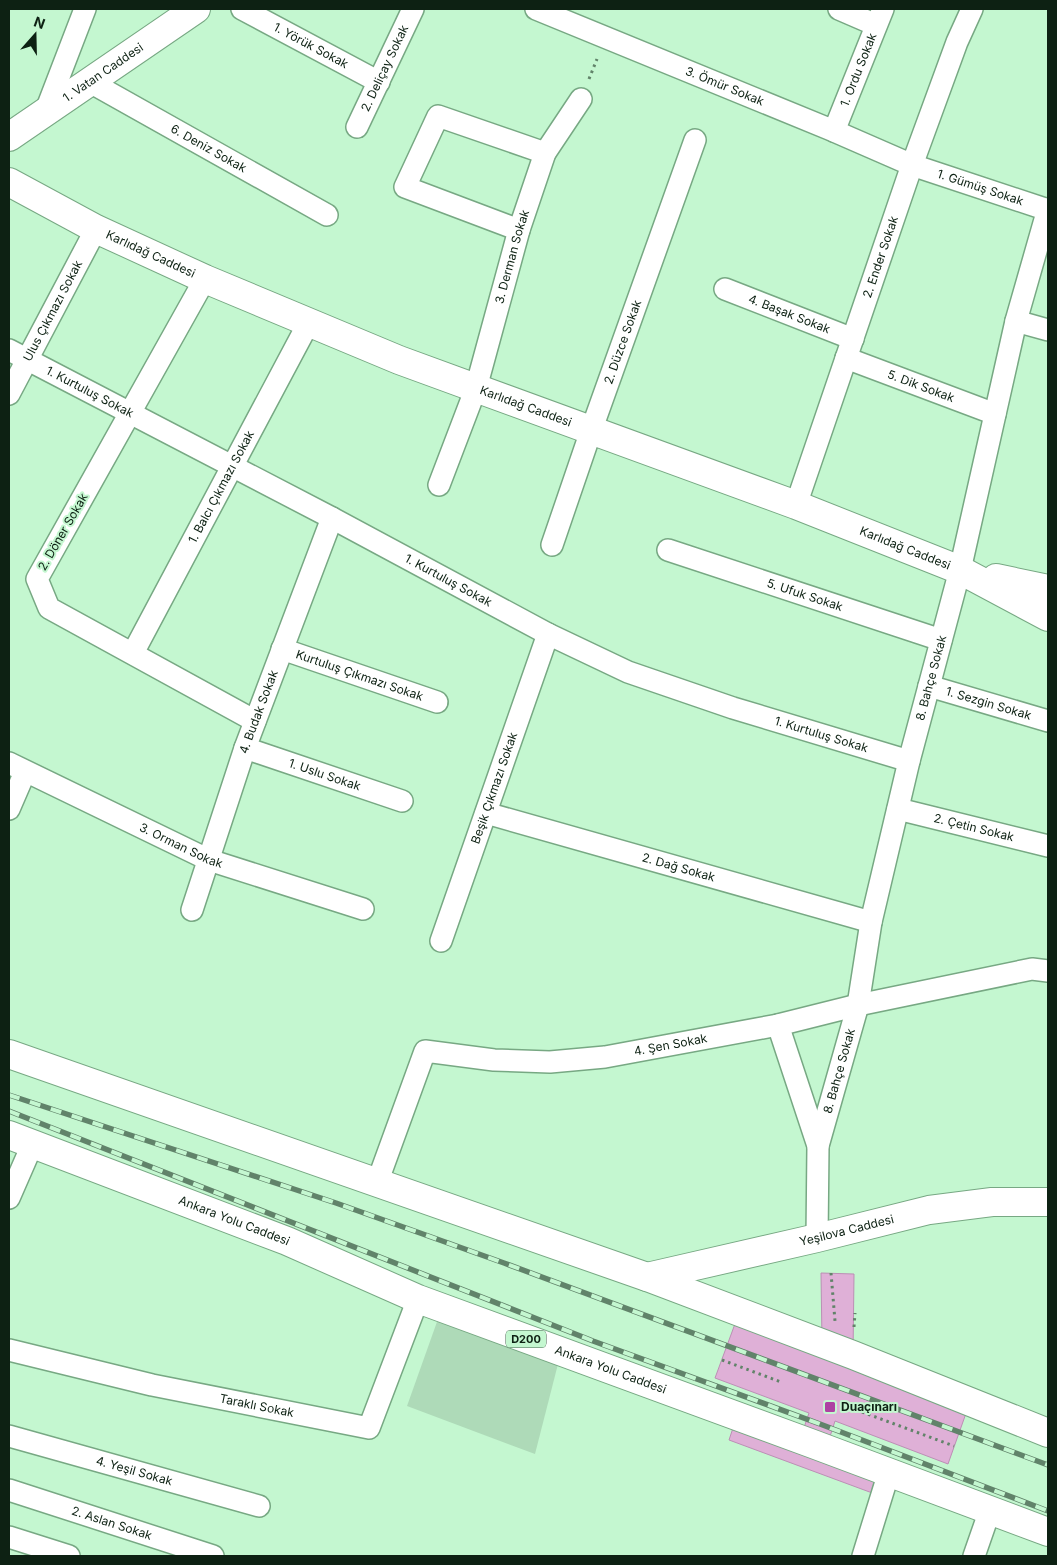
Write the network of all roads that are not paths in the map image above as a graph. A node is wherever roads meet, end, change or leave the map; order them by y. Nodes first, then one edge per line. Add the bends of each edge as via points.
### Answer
1 (85, 9) edge
2 (196, 9) edge
3 (242, 9) edge
4 (413, 9) edge
5 (536, 9) edge
6 (839, 9) edge
7 (972, 9) edge
8 (880, 17) edge
9 (90, 82) junction
10 (379, 82) junction
11 (581, 99) road end
12 (45, 113) junction
13 (356, 127) dead end
14 (834, 131) junction
15 (9, 137) edge
16 (695, 140) dead end
17 (545, 154) junction
18 (912, 165) junction
19 (9, 182) edge
20 (1048, 209) edge
21 (327, 215) dead end
22 (96, 229) junction
23 (519, 230) junction
24 (204, 279) junction
25 (725, 289) dead end
26 (1016, 321) junction
27 (309, 322) junction
28 (1048, 330) edge
29 (849, 349) junction
30 (18, 354) edge
31 (476, 388) junction
32 (9, 394) edge
33 (130, 414) junction
34 (995, 414) junction
35 (591, 431) junction
36 (233, 467) junction
37 (439, 485) dead end
38 (796, 506) junction
39 (332, 518) junction
40 (552, 545) dead end
41 (668, 550) dead end
42 (960, 570) junction
43 (1048, 589) edge
44 (1048, 617) edge
45 (548, 634) junction
46 (941, 640) junction
47 (282, 649) junction
48 (133, 654) junction
49 (929, 686) junction
50 (437, 702) dead end
51 (255, 722) junction
52 (1048, 722) edge
53 (246, 748) junction
54 (909, 761) junction
55 (17, 768) edge
56 (402, 801) dead end
57 (898, 809) junction
58 (9, 810) edge
59 (486, 814) junction
60 (1048, 846) edge
61 (209, 860) junction
62 (363, 909) dead end
63 (192, 910) dead end
64 (871, 922) junction
65 (441, 941) dead end
66 (1048, 971) edge
67 (858, 1005) junction
68 (778, 1026) junction
69 (9, 1054) edge
70 (21, 1139) edge
71 (818, 1146) junction
72 (377, 1182) junction
73 (9, 1198) edge
74 (1048, 1202) edge
75 (817, 1238) junction
76 (647, 1277) junction
77 (418, 1299) junction
78 (9, 1350) edge
79 (1048, 1434) edge
80 (9, 1436) edge
81 (890, 1472) junction
82 (9, 1490) edge
83 (259, 1506) dead end
84 (990, 1510) junction
85 (1048, 1532) edge
86 (9, 1537) edge
87 (69, 1556) edge
88 (212, 1556) edge
89 (864, 1556) edge
90 (974, 1556) edge

1 - 12 street
2 - 9 main road, 1. Vatan Caddesi
3 - 10 street, 1. Yörük Sokak
4 - 10 street, 2. Deliçay Sokak
5 - 14 street, 3. Ömür Sokak
6 - 8 street
7 - 18 street, 2. Ender Sokak
8 - 14 street, 1. Ordu Sokak
9 - 12 main road, 1. Vatan Caddesi
9 - 21 street, 6. Deniz Sokak
10 - 13 street, 2. Deliçay Sokak
11 - 17 street, 3. Derman Sokak
12 - 15 main road, 1. Vatan Caddesi
14 - 18 street, 3. Ömür Sokak
16 - 35 street, 2. Düzce Sokak
17 - 23 street, 3. Derman Sokak
17 - 23 street via 438,116 405,187
18 - 20 street, 1. Gümüş Sokak
18 - 29 street, 2. Ender Sokak
19 - 22 main road, Karlıdağ Caddesi
20 - 26 street, 8. Bahçe Sokak
22 - 24 main road, Karlıdağ Caddesi
22 - 30 street, Ulus Çıkmazı Sokak
23 - 31 street, 3. Derman Sokak
24 - 27 main road, Karlıdağ Caddesi
24 - 33 street, 2. Döner Sokak
25 - 29 street, 4. Başak Sokak
26 - 28 street
26 - 34 street, 8. Bahçe Sokak
27 - 31 main road, Karlıdağ Caddesi
27 - 36 street, 1. Balcı Çıkmazı Sokak
29 - 34 street, 5. Dik Sokak
29 - 38 street, 2. Ender Sokak
30 - 32 street, Ulus Çıkmazı Sokak
30 - 33 street, 1. Kurtuluş Sokak
31 - 35 main road, Karlıdağ Caddesi
31 - 37 street, 3. Derman Sokak
33 - 36 street, 1. Kurtuluş Sokak
33 - 48 street, 2. Döner Sokak via 37,579 49,608
34 - 42 street, 8. Bahçe Sokak
35 - 38 main road, Karlıdağ Caddesi
35 - 40 street, 2. Düzce Sokak
36 - 39 street, 1. Kurtuluş Sokak
36 - 48 street, 1. Balcı Çıkmazı Sokak
38 - 42 main road, Karlıdağ Caddesi
39 - 45 street, 1. Kurtuluş Sokak
39 - 47 street, 4. Budak Sokak
41 - 46 street, 5. Ufuk Sokak
42 - 43 main road
42 - 44 main road, Karlıdağ Caddesi
42 - 46 street, 8. Bahçe Sokak
45 - 54 street, 1. Kurtuluş Sokak via 636,675
45 - 59 street, Beşik Çıkmazı Sokak
46 - 49 street, 8. Bahçe Sokak
47 - 50 street, Kurtuluş Çıkmazı Sokak
47 - 51 street, 4. Budak Sokak
48 - 51 street, 2. Döner Sokak
49 - 52 street, 1. Sezgin Sokak
49 - 54 street, 8. Bahçe Sokak
51 - 53 street, 4. Budak Sokak
53 - 56 street, 1. Uslu Sokak
53 - 61 street, 4. Budak Sokak
54 - 57 street, 8. Bahçe Sokak
55 - 58 street
55 - 61 street, 3. Orman Sokak
57 - 60 street, 2. Çetin Sokak
57 - 64 street, 8. Bahçe Sokak
59 - 64 street, 2. Dağ Sokak
59 - 65 street, Beşik Çıkmazı Sokak
61 - 62 street, 3. Orman Sokak
61 - 63 street, 4. Budak Sokak
64 - 67 street, 8. Bahçe Sokak
66 - 67 street, 4. Şen Sokak via 1032,969
67 - 68 street, 4. Şen Sokak
67 - 71 street, 8. Bahçe Sokak
68 - 71 street, 8. Bahçe Sokak
68 - 72 street, 4. Şen Sokak via 605,1057 550,1062 494,1060 425,1051
69 - 72 main road
70 - 73 street
70 - 77 main road, Ankara Yolu Caddesi / D200 via 287,1241
71 - 75 street, 8. Bahçe Sokak
72 - 76 main road
74 - 75 main road, Yeşilova Caddesi via 992,1202 929,1210
75 - 76 main road, Yeşilova Caddesi
76 - 79 main road
77 - 78 street, Taraklı Sokak via 369,1428 152,1385
77 - 81 main road, Ankara Yolu Caddesi / D200
80 - 83 street, 4. Yeşil Sokak
81 - 84 main road, Ankara Yolu Caddesi / D200
81 - 89 street
82 - 88 street, 2. Aslan Sokak
84 - 85 main road, Ankara Yolu Caddesi / D200
84 - 90 street
86 - 87 street

